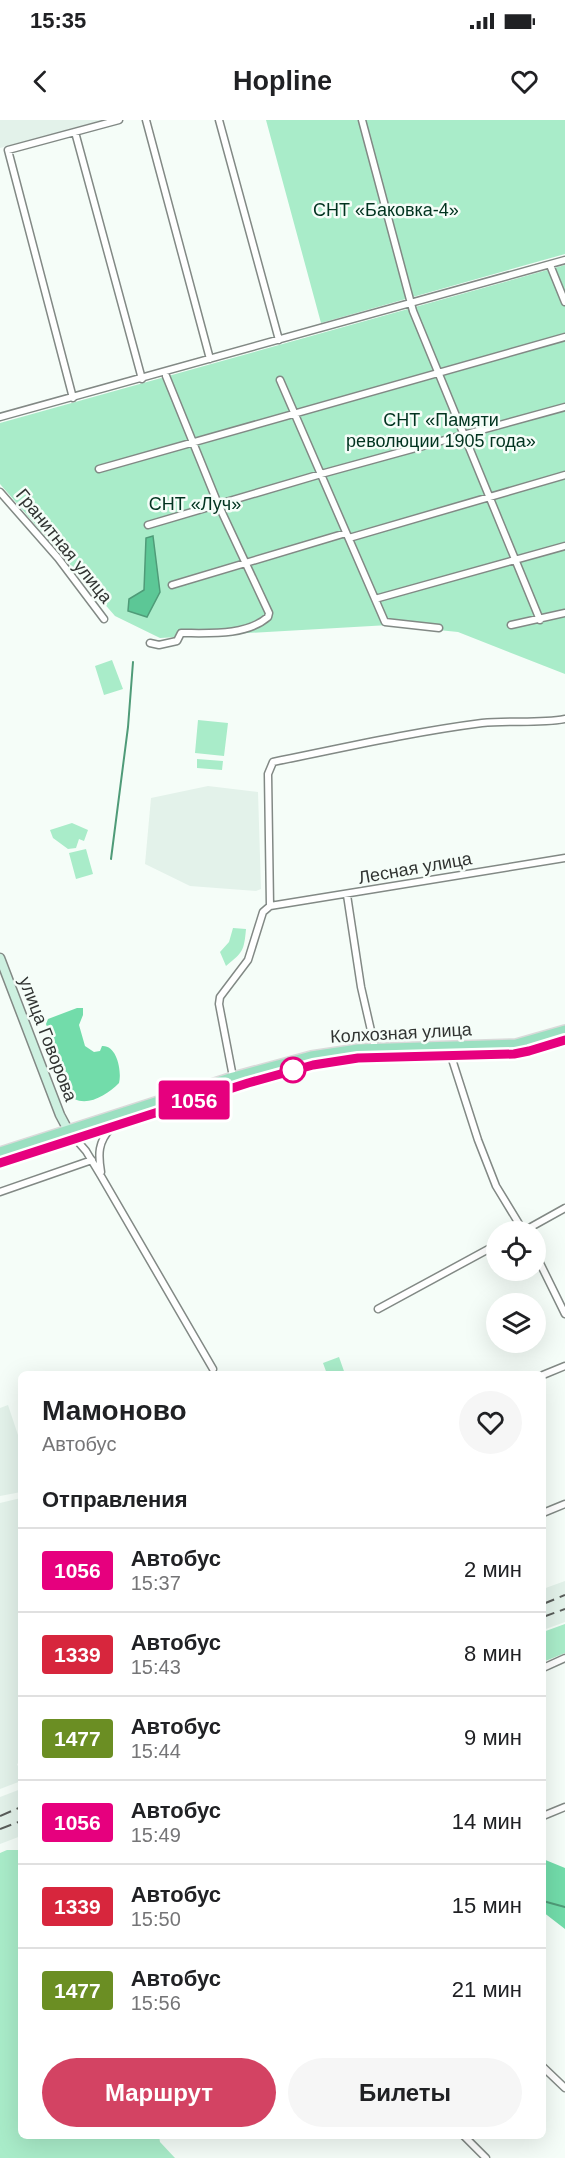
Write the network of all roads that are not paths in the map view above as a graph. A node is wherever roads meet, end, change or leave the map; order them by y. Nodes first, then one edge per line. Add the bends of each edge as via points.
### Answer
1 (119, 120) edge
2 (146, 120) edge
3 (219, 120) edge
4 (362, 120) edge
5 (75, 132) junction
6 (565, 260) edge
7 (550, 265) junction
8 (565, 302) edge
9 (411, 304) junction
10 (565, 337) edge
11 (279, 340) junction
12 (210, 359) junction
13 (439, 372) junction
14 (166, 376) dead end
15 (142, 379) junction
16 (280, 380) dead end
17 (73, 398) junction
18 (565, 407) edge
19 (296, 414) junction
20 (0, 417) edge
21 (465, 435) junction
22 (192, 441) junction
23 (99, 469) dead end
24 (321, 474) junction
25 (565, 475) edge
26 (0, 492) edge
27 (488, 496) junction
28 (218, 504) junction
29 (148, 525) dead end
30 (347, 536) junction
31 (565, 546) edge
32 (515, 560) junction
33 (246, 562) junction
34 (172, 585) dead end
35 (375, 599) junction
36 (565, 613) edge
37 (104, 619) dead end
38 (540, 620) junction
39 (511, 625) dead end
40 (439, 627) dead end
41 (150, 643) dead end
42 (565, 719) edge
43 (565, 858) edge
44 (347, 895) junction
45 (270, 906) junction
46 (0, 958) edge
47 (565, 1030) edge
48 (565, 1040) edge
49 (375, 1048) junction
50 (451, 1056) junction
51 (233, 1077) junction
52 (111, 1128) junction
53 (68, 1130) junction
54 (75, 1139) junction
55 (0, 1152) edge
56 (92, 1160) junction
57 (0, 1162) edge
58 (101, 1176) junction
59 (0, 1192) edge
60 (565, 1208) edge
61 (517, 1221) edge
62 (541, 1221) edge
63 (486, 1250) edge
64 (546, 1275) edge
65 (378, 1309) dead end
66 (565, 1314) edge
67 (565, 1365) edge
68 (213, 1369) dead end
69 (546, 1374) edge
70 (565, 1504) edge
71 (546, 1512) edge
72 (565, 1658) edge
73 (546, 1667) edge
74 (565, 1807) edge
75 (546, 1815) edge
76 (546, 2070) edge
77 (565, 2088) edge
78 (467, 2139) edge
79 (486, 2158) edge

1 - 5 street
2 - 12 street
3 - 11 street
4 - 9 street
5 - 15 street
5 - 17 street via 8,150
6 - 7 street
7 - 8 street
7 - 9 street
9 - 11 street
9 - 13 street
10 - 13 street
11 - 12 street
12 - 15 street
13 - 19 street
13 - 21 street
14 - 22 street
15 - 17 street
16 - 19 street
17 - 20 street
18 - 21 street
19 - 22 street
19 - 24 street
21 - 24 street
21 - 27 street
22 - 23 street
22 - 28 street
24 - 28 street
24 - 30 street
25 - 27 street
26 - 37 street, Гранитная улица via 58,558
27 - 30 street
27 - 32 street
28 - 29 street
28 - 33 street
30 - 33 street
30 - 35 street
31 - 32 street
32 - 35 street
32 - 38 street
33 - 34 street
33 - 41 street via 268,617 244,630 181,633 177,641
35 - 40 street via 385,622
36 - 38 street
38 - 39 street
42 - 45 street via 484,723 427,731 273,762 268,774
43 - 44 street, Лесная улица
44 - 45 street, Лесная улица
44 - 49 street
45 - 51 street via 263,912 248,960 220,998
46 - 53 main road, улица Говорова
47 - 49 main road, Колхозная улица via 516,1044
48 - 50 main road, Колхозная улица via 514,1054
49 - 51 main road, Колхозная улица via 311,1056
50 - 52 main road, Колхозная улица via 358,1058 313,1065
50 - 61 street via 492,1177
51 - 53 main road, Колхозная улица
52 - 54 main road, Колхозная улица
52 - 58 street via 99,1147
53 - 54 street
53 - 55 main road, Колхозная улица
54 - 56 street
54 - 57 main road, Колхозная улица
56 - 58 street
56 - 59 street
58 - 68 street
60 - 62 street
63 - 65 street
64 - 66 street
67 - 69 street
70 - 71 street
72 - 73 street
74 - 75 street
76 - 77 street
78 - 79 street

